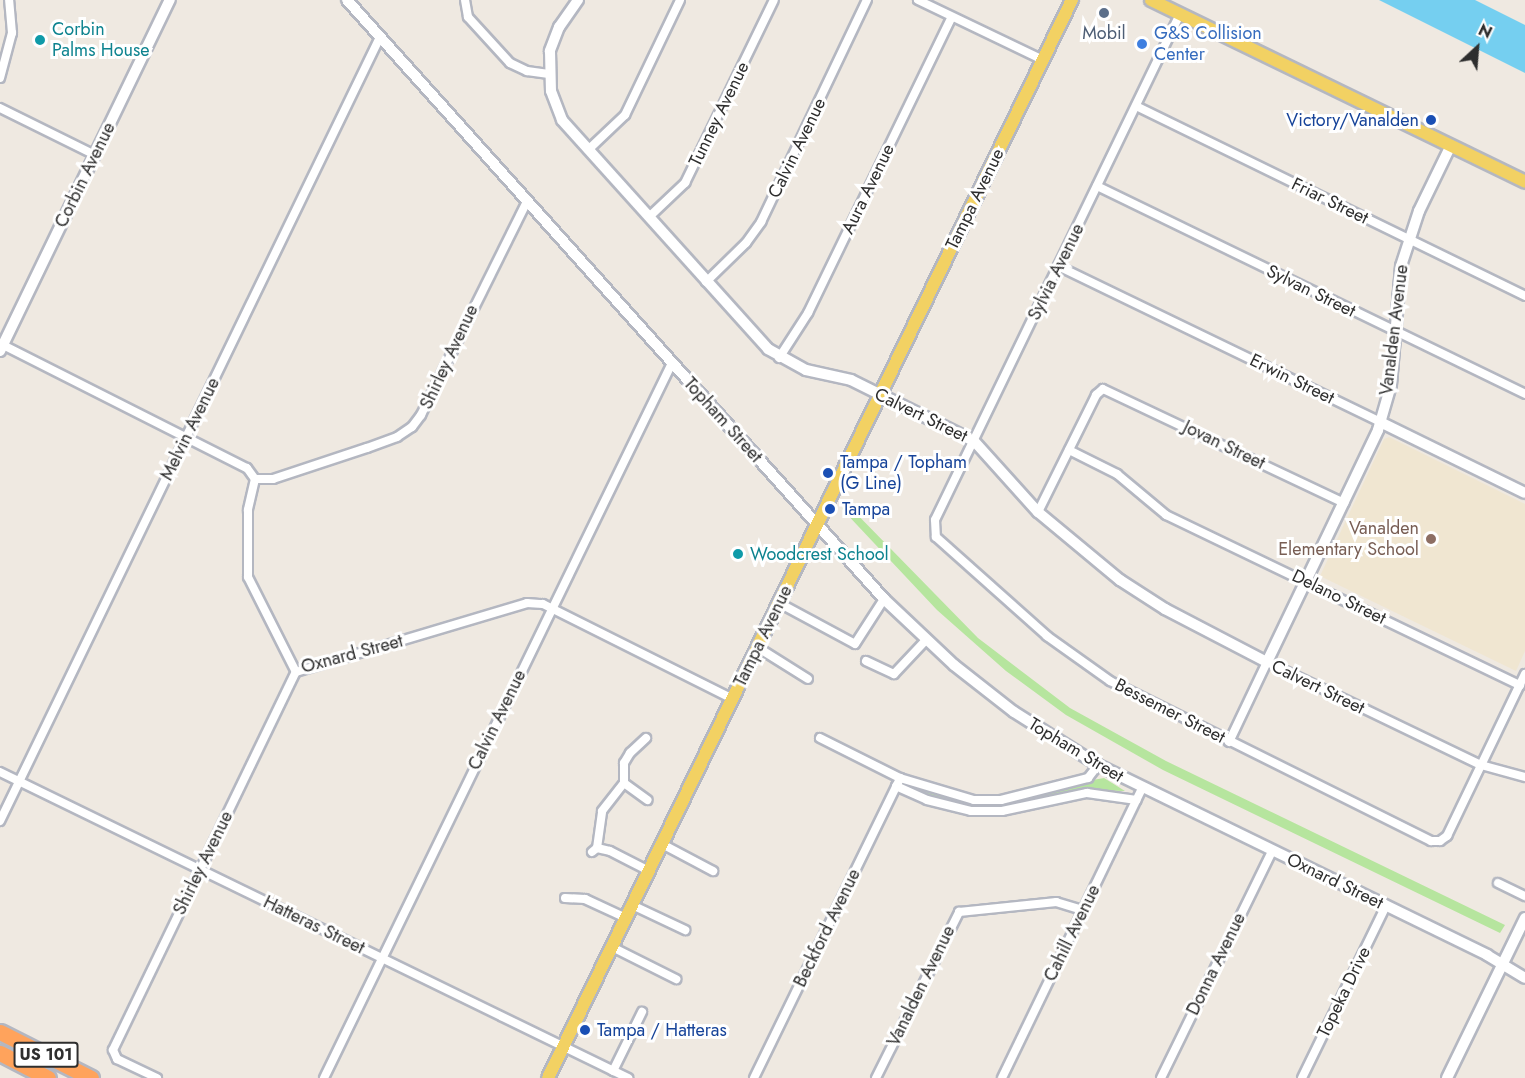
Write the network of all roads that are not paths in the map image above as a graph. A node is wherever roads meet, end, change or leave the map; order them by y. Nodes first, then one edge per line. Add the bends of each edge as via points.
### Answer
1 (9, 0) edge
2 (170, 0) edge
3 (347, 0) edge
4 (578, 0) edge
5 (680, 0) edge
6 (774, 0) edge
7 (867, 0) edge
8 (918, 0) edge
9 (1072, 0) edge
10 (1151, 0) edge
11 (464, 3) edge
12 (1180, 14) junction
13 (952, 17) junction
14 (380, 37) junction
15 (1043, 60) junction
16 (549, 74) junction
17 (0, 78) edge
18 (1136, 106) junction
19 (0, 108) edge
20 (1451, 145) junction
21 (588, 150) junction
22 (95, 155) junction
23 (1525, 182) edge
24 (1097, 186) junction
25 (527, 201) junction
26 (649, 218) junction
27 (1409, 239) junction
28 (1058, 266) junction
29 (706, 282) junction
30 (1525, 296) edge
31 (1395, 331) junction
32 (1, 346) edge
33 (779, 358) junction
34 (672, 363) junction
35 (1525, 394) edge
36 (881, 395) junction
37 (1380, 422) junction
38 (187, 435) junction
39 (974, 441) junction
40 (1069, 450) junction
41 (255, 480) junction
42 (1525, 493) edge
43 (1344, 503) junction
44 (1038, 513) junction
45 (817, 525) junction
46 (933, 530) joint
47 (1305, 581) junction
48 (884, 599) junction
49 (779, 603) junction
50 (550, 608) junction
51 (926, 640) junction
52 (757, 648) junction
53 (866, 661) dead end
54 (1267, 662) junction
55 (296, 672) junction
56 (1525, 674) edge
57 (808, 678) dead end
58 (1520, 685) junction
59 (733, 699) junction
60 (646, 738) dead end
61 (820, 738) dead end
62 (1229, 742) junction
63 (1098, 765) junction
64 (1481, 765) junction
65 (0, 772) edge
66 (1525, 777) edge
67 (18, 781) junction
68 (898, 782) junction
69 (624, 783) junction
70 (1142, 788) junction
71 (647, 800) dead end
72 (1137, 800) junction
73 (0, 821) edge
74 (662, 844) junction
75 (1272, 851) junction
76 (199, 870) junction
77 (649, 871) junction
78 (712, 871) dead end
79 (1498, 883) dead end
80 (1525, 896) edge
81 (565, 898) dead end
82 (632, 905) junction
83 (1386, 906) junction
84 (1083, 910) junction
85 (626, 918) junction
86 (1524, 923) edge
87 (685, 930) dead end
88 (612, 947) junction
89 (382, 959) junction
90 (1502, 965) junction
91 (1525, 978) edge
92 (676, 979) dead end
93 (642, 1012) dead end
94 (0, 1032) edge
95 (563, 1047) junction
96 (0, 1053) edge
97 (613, 1071) junction
98 (48, 1078) edge
99 (91, 1078) edge
100 (157, 1078) edge
101 (324, 1078) edge
102 (548, 1078) edge
103 (628, 1078) edge
104 (754, 1078) edge
105 (876, 1078) edge
106 (1002, 1078) edge
107 (1161, 1078) edge
108 (1302, 1078) edge
109 (1447, 1078) edge

1 - 17 street via 12,33
2 - 22 main road, Corbin Avenue
3 - 14 main road, Topham Street
4 - 16 main road, Calvert Street via 553,42
5 - 21 street via 625,115
6 - 26 street, Tunney Avenue via 685,183
7 - 29 street, Calvin Avenue via 761,222 746,243
8 - 13 street
9 - 15 main road, Tampa Avenue
10 - 12 main road
11 - 16 street via 468,17 510,63 527,71
12 - 18 street, Sylvia Avenue
12 - 20 main road
13 - 15 street
13 - 33 street, Aura Avenue via 808,313
14 - 25 main road, Topham Street
14 - 38 street, Melvin Avenue
15 - 36 main road, Tampa Avenue
16 - 21 main road, Calvert Street via 562,120
18 - 24 street, Sylvia Avenue
18 - 27 street, Friar Street
19 - 22 street
20 - 23 main road
20 - 27 main road, Vanalden Avenue
21 - 26 main road, Calvert Street
22 - 32 main road, Corbin Avenue
24 - 28 street, Sylvia Avenue
24 - 31 street, Sylvan Street
25 - 34 main road, Topham Street
25 - 41 street, Shirley Avenue via 422,415 412,427 397,438 273,479
26 - 29 main road, Calvert Street
27 - 30 street, Friar Street
27 - 31 main road, Vanalden Avenue via 1401,266
28 - 37 street, Erwin Street
28 - 39 street, Sylvia Avenue
29 - 33 main road, Calvert Street
31 - 35 street, Sylvan Street
31 - 37 main road, Vanalden Avenue via 1390,385
32 - 38 street
33 - 36 main road, Calvert Street via 806,370 846,378
34 - 45 main road, Topham Street
34 - 50 street, Calvin Avenue
36 - 39 main road, Calvert Street
36 - 45 main road, Tampa Avenue
37 - 42 main road, Erwin Street
37 - 43 main road, Vanalden Avenue
38 - 41 street via 241,463
38 - 67 street, Melvin Avenue
39 - 44 main road, Calvert Street
39 - 46 street, Sylvia Avenue
40 - 43 street, Jovan Street via 1096,394 1103,389
40 - 44 street
40 - 47 street, Delano Street via 1118,474 1166,515
41 - 55 street, Oxnard Street via 248,510 248,577
43 - 47 main road, Vanalden Avenue
44 - 54 main road, Calvert Street via 1120,580 1165,609
45 - 48 main road, Topham Street
45 - 49 main road, Tampa Avenue
46 - 62 street, Bessemer Street via 940,542 1078,659 1130,692
47 - 54 main road, Vanalden Avenue
47 - 58 street, Delano Street
48 - 49 street via 855,644
48 - 51 main road, Topham Street
49 - 52 main road, Tampa Avenue
50 - 55 street, Oxnard Street via 527,603
50 - 59 street, Oxnard Street
50 - 89 street, Calvin Avenue
51 - 53 street via 894,674
51 - 63 main road, Topham Street via 1006,707
52 - 57 street
52 - 59 main road, Tampa Avenue
54 - 62 street, Vanalden Avenue
54 - 64 street, Calvert Street
55 - 76 street, Shirley Avenue
56 - 58 street
58 - 64 street
59 - 74 main road, Tampa Avenue
60 - 69 street via 624,763
61 - 68 street
62 - 64 street, Bessemer Street via 1431,841 1447,836
63 - 68 street via 1088,778 1001,800 955,797
63 - 70 main road, Topham Street
64 - 66 street, Calvert Street
65 - 67 street, Hatteras Street
67 - 73 street, Melvin Avenue
67 - 76 street, Hatteras Street
68 - 72 street via 927,800 971,811 1002,811 1087,794
68 - 104 street, Beckford Avenue
69 - 71 street
69 - 77 street via 602,811 595,850
70 - 72 street, Cahill Avenue
70 - 75 main road, Oxnard Street
72 - 84 street, Cahill Avenue
74 - 77 main road, Tampa Avenue
74 - 78 street
75 - 83 main road, Oxnard Street
75 - 107 street, Donna Avenue
76 - 89 street, Hatteras Street
76 - 100 street, Shirley Avenue via 112,1055
77 - 82 main road, Tampa Avenue
79 - 80 street
81 - 85 street via 585,899
82 - 85 main road, Tampa Avenue
82 - 87 street
83 - 90 main road, Oxnard Street
83 - 108 street, Topeka Drive
84 - 105 street, Vanalden Avenue via 1056,902 959,912
84 - 106 street, Cahill Avenue
85 - 88 main road, Tampa Avenue
86 - 90 main road
88 - 92 street
88 - 95 main road, Tampa Avenue
89 - 95 street, Hatteras Street
89 - 101 street, Calvin Avenue
90 - 91 main road, Oxnard Street
90 - 109 main road
93 - 97 street
94 - 99 highway, US 101
95 - 97 street, Hatteras Street
95 - 102 main road, Tampa Avenue
96 - 98 highway, US 101
97 - 103 street, Hatteras Street

